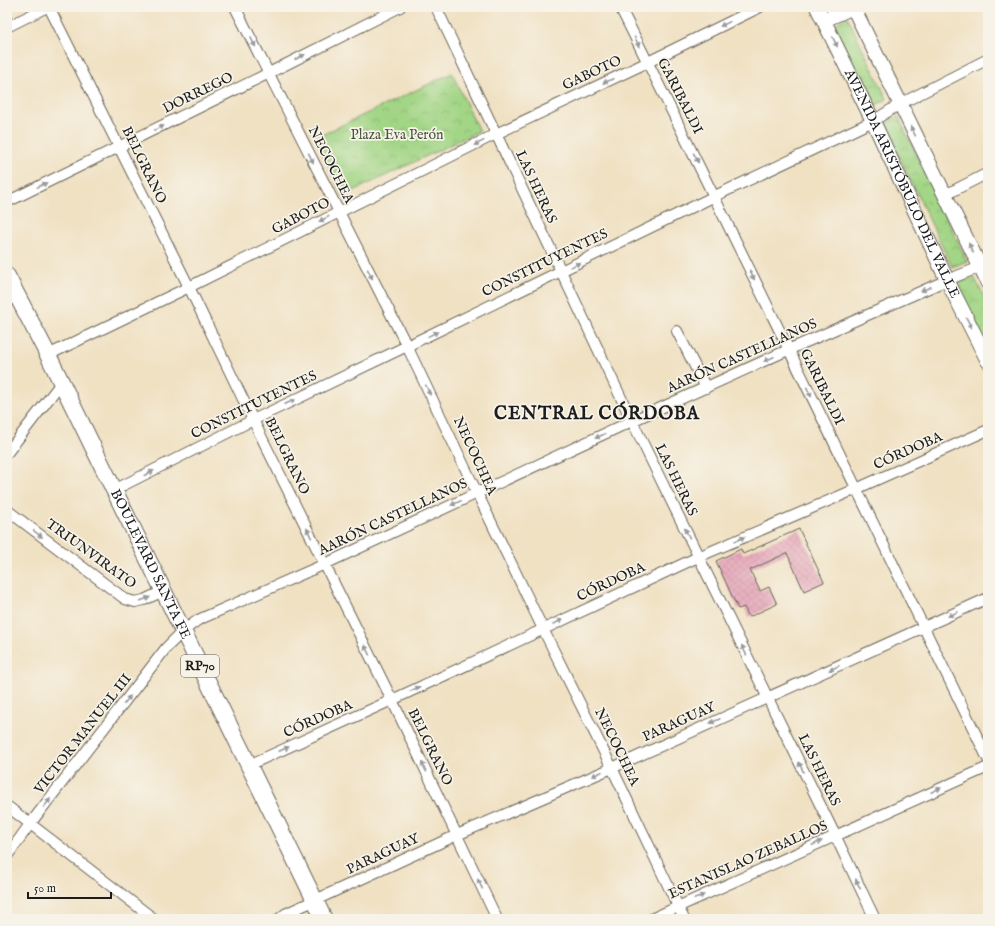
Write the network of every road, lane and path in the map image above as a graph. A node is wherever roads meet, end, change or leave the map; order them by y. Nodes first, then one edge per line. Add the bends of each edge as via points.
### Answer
1 (48, 7) edge
2 (235, 7) edge
3 (400, 7) edge
4 (436, 7) edge
5 (620, 7) edge
6 (760, 7) edge
7 (817, 7) edge
8 (853, 7) edge
9 (824, 20) junction
10 (7, 27) edge
11 (988, 59) edge
12 (648, 62) junction
13 (269, 73) junction
14 (900, 104) junction
15 (873, 121) junction
16 (496, 134) junction
17 (119, 147) junction
18 (988, 173) edge
19 (945, 194) junction
20 (715, 196) junction
21 (7, 202) edge
22 (339, 212) junction
23 (984, 265) edge
24 (561, 271) junction
25 (7, 276) edge
26 (947, 280) junction
27 (988, 283) edge
28 (189, 287) junction
29 (677, 331) dead end
30 (407, 346) junction
31 (788, 350) junction
32 (48, 355) junction
33 (988, 361) edge
34 (61, 383) junction
35 (706, 388) junction
36 (253, 420) junction
37 (632, 421) junction
38 (988, 430) edge
39 (7, 453) edge
40 (856, 489) junction
41 (114, 490) junction
42 (477, 493) junction
43 (7, 510) edge
44 (698, 557) junction
45 (325, 564) junction
46 (163, 591) junction
47 (988, 598) edge
48 (924, 628) junction
49 (543, 629) junction
50 (183, 631) junction
51 (767, 697) junction
52 (392, 700) junction
53 (988, 759) edge
54 (249, 765) junction
55 (988, 767) edge
56 (612, 768) junction
57 (7, 806) edge
58 (30, 824) junction
59 (457, 835) junction
60 (835, 835) junction
61 (7, 856) edge
62 (315, 900) junction
63 (678, 907) junction
64 (154, 919) edge
65 (279, 919) edge
66 (324, 919) edge
67 (497, 919) edge
68 (650, 919) edge
69 (684, 919) edge
70 (874, 919) edge

1 - 10 street
1 - 17 street, BELGRANO
2 -> 13 street, NECOCHEA
13 -> 3 street, DORREGO
4 - 16 street, LAS HERAS
5 -> 12 street, GARIBALDI
6 -> 12 street, GABOTO
7 - 9 street, AVENIDA ARISTÓBULO DEL VALLE
8 - 9 street
8 - 14 street
9 -> 15 street, AVENIDA ARISTÓBULO DEL VALLE
11 - 14 street, CONSTITUYENTES
12 -> 16 street, GABOTO
12 -> 20 street, GARIBALDI
17 -> 13 street, DORREGO
13 -> 22 street, NECOCHEA
14 - 15 street, CONSTITUYENTES
19 -> 14 street
15 - 20 street, CONSTITUYENTES
15 - 26 street, AVENIDA ARISTÓBULO DEL VALLE
16 -> 22 street, GABOTO
16 - 24 street, LAS HERAS
21 -> 17 street, DORREGO
17 - 28 street, BELGRANO
18 - 19 street
23 -> 19 street
24 -> 20 street, CONSTITUYENTES
20 -> 31 street, GARIBALDI
22 -> 28 street, GABOTO
22 -> 30 street, NECOCHEA
23 - 26 street, AARÓN CASTELLANOS
23 - 27 street
30 -> 24 street, CONSTITUYENTES
24 - 37 street, LAS HERAS
25 - 32 main road, BOULEVARD SANTA FE / RP70
26 -> 31 street, AARÓN CASTELLANOS
26 -> 33 street, AVENIDA ARISTÓBULO DEL VALLE
28 - 32 street, GABOTO
28 - 36 street, BELGRANO
29 - 35 street
36 -> 30 street, CONSTITUYENTES
30 -> 42 street, NECOCHEA
31 -> 35 street, AARÓN CASTELLANOS
31 -> 40 street, GARIBALDI
32 - 34 main road, BOULEVARD SANTA FE / RP70
34 - 39 street
34 - 41 main road, BOULEVARD SANTA FE / RP70
35 - 37 street, AARÓN CASTELLANOS
41 -> 36 street, CONSTITUYENTES
45 -> 36 street, BELGRANO
37 -> 42 street, AARÓN CASTELLANOS
44 -> 37 street, LAS HERAS
38 - 40 street, CÓRDOBA
44 -> 40 street, CÓRDOBA
40 - 48 street, GARIBALDI
41 - 46 main road, BOULEVARD SANTA FE / RP70
42 -> 45 street, AARÓN CASTELLANOS
42 - 49 street, NECOCHEA
43 -> 46 street, TRIUNVIRATO via 125,599 135,602
49 -> 44 street, CÓRDOBA
51 -> 44 street, LAS HERAS
45 - 50 street, AARÓN CASTELLANOS via 198,620
52 -> 45 street, BELGRANO
46 - 50 main road, BOULEVARD SANTA FE / RP70
47 -> 48 street, PARAGUAY
48 -> 51 street, PARAGUAY
48 - 53 street, GARIBALDI
52 -> 49 street, CÓRDOBA
49 - 56 street, NECOCHEA
50 - 54 main road, BOULEVARD SANTA FE / RP70
58 -> 50 street, VICTOR MANUEL III via 166,648
51 -> 56 street, PARAGUAY
60 -> 51 street, LAS HERAS
54 -> 52 street, CÓRDOBA
59 -> 52 street, BELGRANO
54 - 62 main road, BOULEVARD SANTA FE / RP70
60 -> 55 street, ESTANISLAO ZEBALLOS
56 -> 59 street, PARAGUAY
56 - 63 street, NECOCHEA
57 - 58 street
58 - 61 street, VICTOR MANUEL III
58 - 64 street
59 - 62 street, PARAGUAY
67 -> 59 street, BELGRANO
63 -> 60 street, ESTANISLAO ZEBALLOS
70 -> 60 street, LAS HERAS
62 - 65 street, PARAGUAY
62 - 66 main road, BOULEVARD SANTA FE / RP70
63 - 68 street, ESTANISLAO ZEBALLOS
63 - 69 street, NECOCHEA

